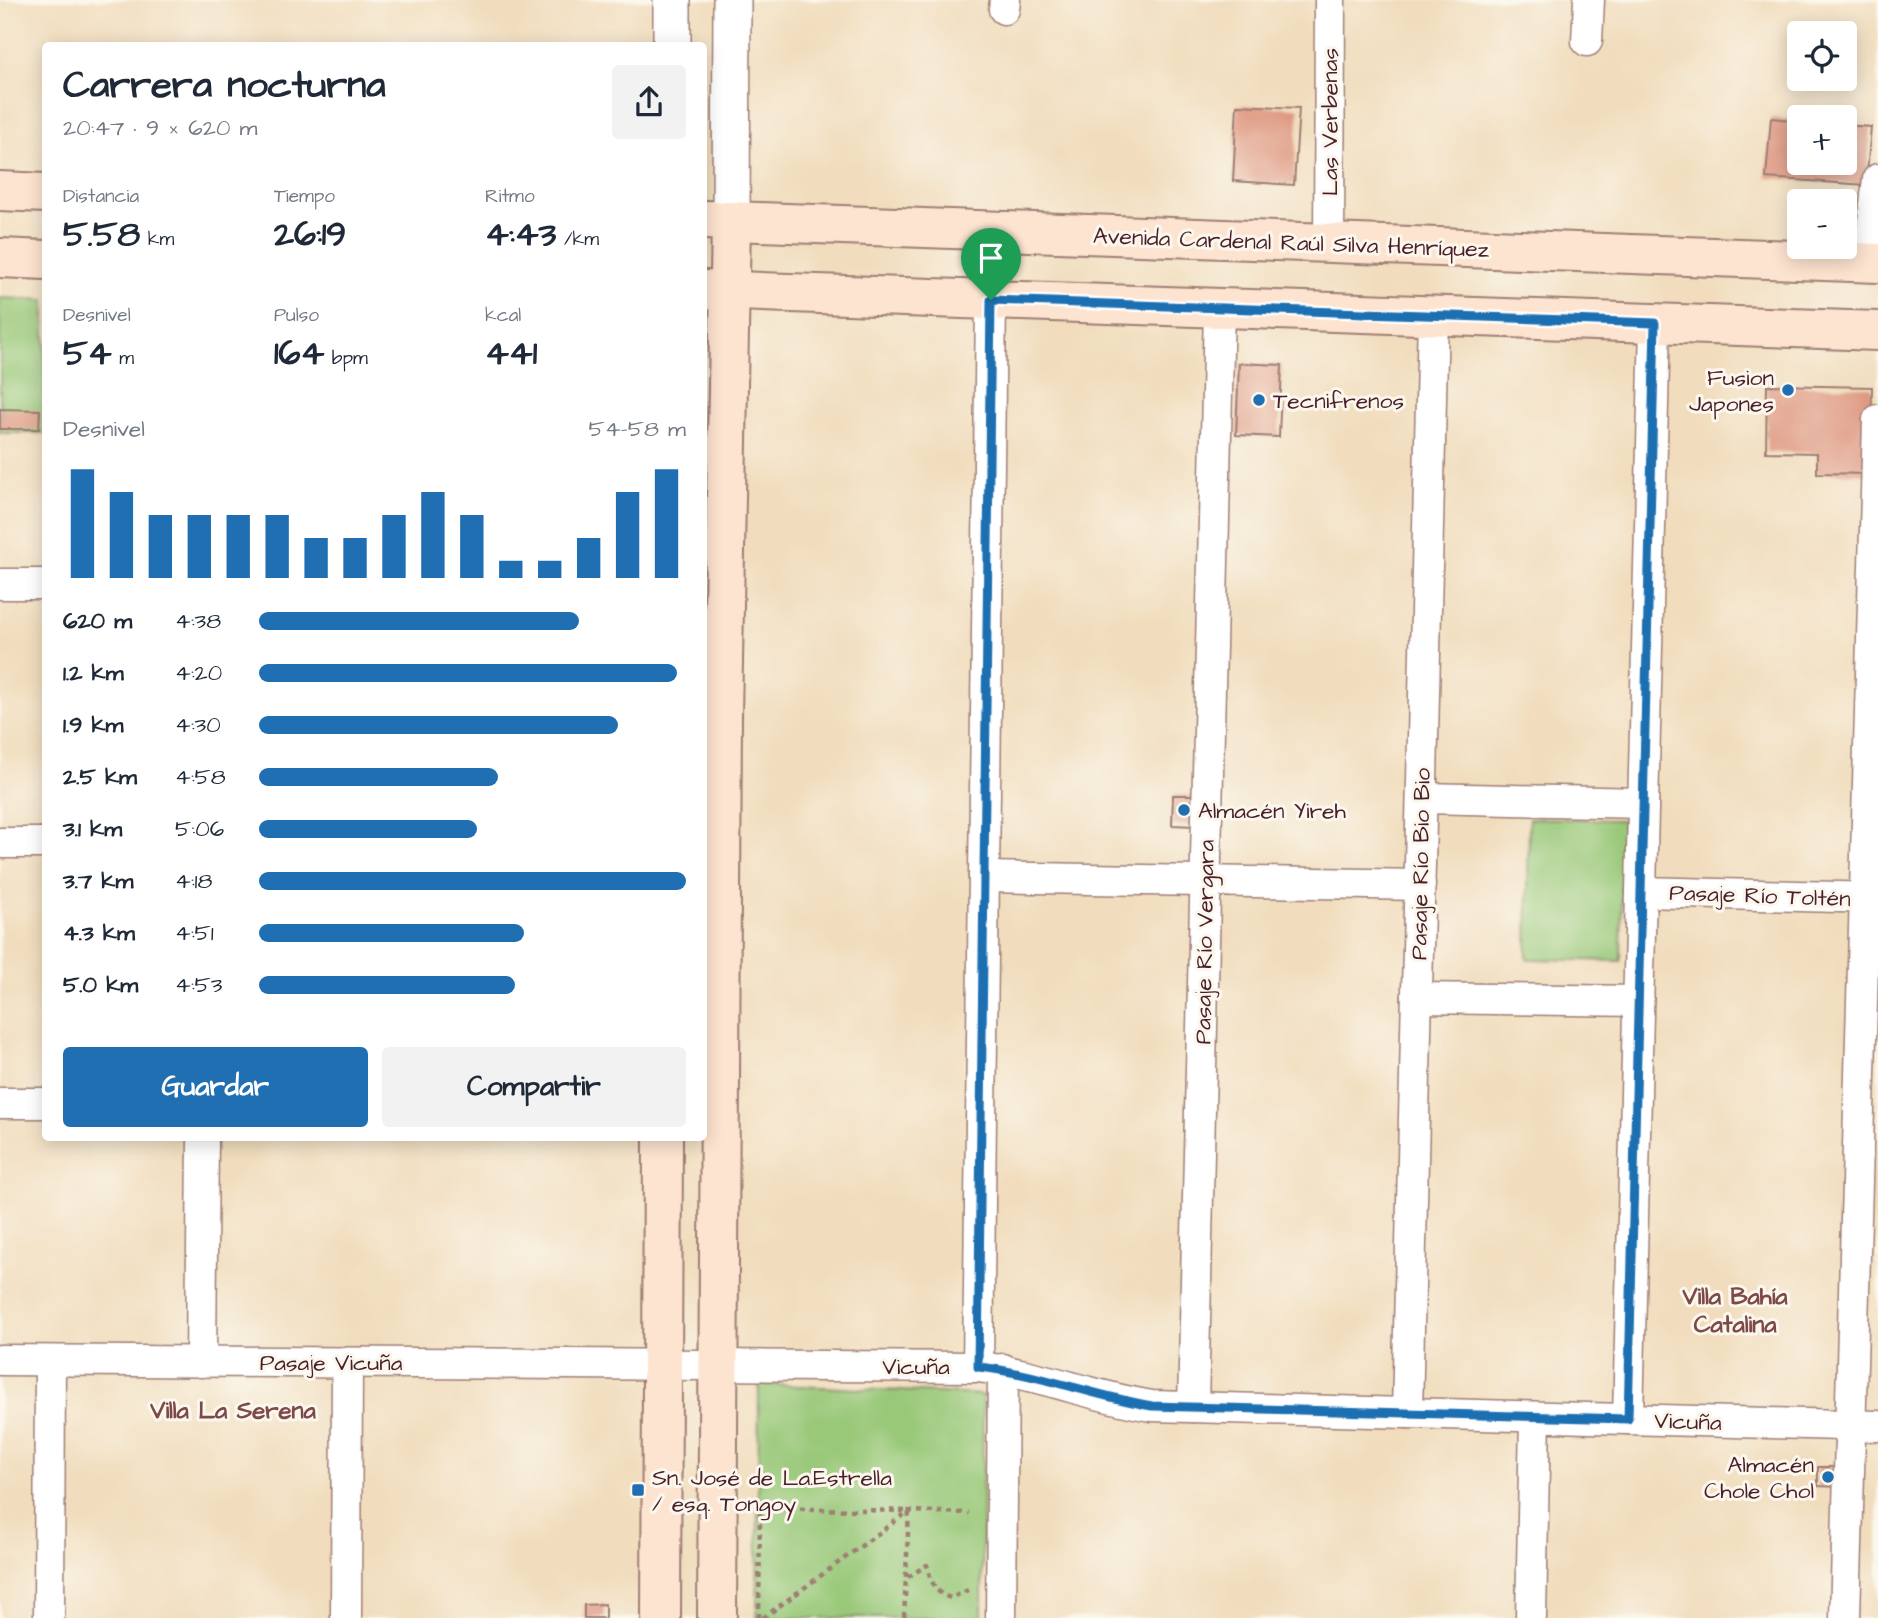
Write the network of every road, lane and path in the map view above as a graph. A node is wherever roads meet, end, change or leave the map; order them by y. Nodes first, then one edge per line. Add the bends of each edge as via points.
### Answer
1 (672, 0) edge
2 (732, 0) edge
3 (1330, 0) edge
4 (1589, 0) edge
5 (1587, 41) dead end
6 (672, 42) edge
7 (1878, 179) edge
8 (0, 191) edge
9 (42, 193) edge
10 (717, 221) edge
11 (1329, 243) junction
12 (0, 258) edge
13 (42, 260) edge
14 (1873, 263) edge
15 (716, 290) edge
16 (991, 300) junction
17 (1219, 308) junction
18 (1433, 315) junction
19 (1655, 323) junction
20 (1878, 331) edge
21 (1878, 420) edge
22 (0, 583) edge
23 (42, 584) edge
24 (1422, 798) junction
25 (1643, 803) junction
26 (0, 843) edge
27 (42, 843) edge
28 (984, 877) junction
29 (1205, 882) junction
30 (1420, 885) junction
31 (1641, 892) junction
32 (1872, 898) edge
33 (1417, 998) junction
34 (1638, 1002) junction
35 (0, 1103) edge
36 (42, 1103) edge
37 (203, 1141) edge
38 (663, 1141) edge
39 (1867, 1227) edge
40 (0, 1360) edge
41 (50, 1361) junction
42 (201, 1362) junction
43 (347, 1363) junction
44 (662, 1364) junction
45 (719, 1365) junction
46 (991, 1368) junction
47 (1193, 1407) junction
48 (1407, 1413) junction
49 (1535, 1417) junction
50 (1628, 1419) junction
51 (1864, 1426) edge
52 (909, 1511) junction
53 (1002, 1514) junction
54 (908, 1577) junction
55 (972, 1587) dead end
56 (49, 1618) edge
57 (346, 1618) edge
58 (661, 1618) edge
59 (717, 1618) edge
60 (761, 1618) edge
61 (904, 1618) edge
62 (1001, 1618) edge
63 (1531, 1618) edge
64 (1845, 1618) edge

1 - 6 street
2 - 10 street
3 - 11 street, Las Verbenas
4 - 5 street
7 - 14 street
8 - 9 main road
10 - 11 main road, Avenida Cardenal Raúl Silva Henríquez
10 - 15 main road
11 - 14 main road, Avenida Cardenal Raúl Silva Henríquez
12 - 13 main road
15 - 16 main road
15 - 45 main road via 722,716
16 - 17 main road
16 - 28 street
17 - 18 main road
17 - 29 street, Pasaje Río Vergara
18 - 19 main road
18 - 24 street, Pasaje Río Bio Bio
19 - 20 main road
19 - 25 street
21 - 32 street
22 - 23 street
24 - 25 street
24 - 30 street, Pasaje Río Bio Bio
25 - 31 street
26 - 27 street
28 - 29 street
28 - 46 street
29 - 30 street
29 - 47 street, Pasaje Río Vergara
30 - 33 street, Pasaje Río Bio Bio
31 - 32 street, Pasaje Río Toltén
31 - 34 street
32 - 39 street
33 - 34 street
33 - 48 street, Pasaje Río Bio Bio
34 - 50 street
35 - 36 street
37 - 42 street
38 - 44 main road
39 - 51 street
40 - 41 street, Pasaje Vicuña
41 - 42 street, Pasaje Vicuña
41 - 56 street
42 - 43 street, Pasaje Vicuña
43 - 44 street, Pasaje Vicuña
43 - 57 street
44 - 45 street, Vicuña
44 - 58 main road
45 - 46 street, Vicuña
45 - 59 main road
46 - 47 street, Vicuña via 1114,1399
46 - 53 street
47 - 48 street, Vicuña
48 - 49 street, Vicuña
49 - 50 street, Vicuña
49 - 63 street
50 - 51 street, Vicuña
51 - 64 street
52 - 53 path
52 - 54 path
52 - 60 path
52 - 60 path via 760,1508
53 - 62 street
54 - 55 path via 927,1565 941,1595 951,1598
54 - 61 path

